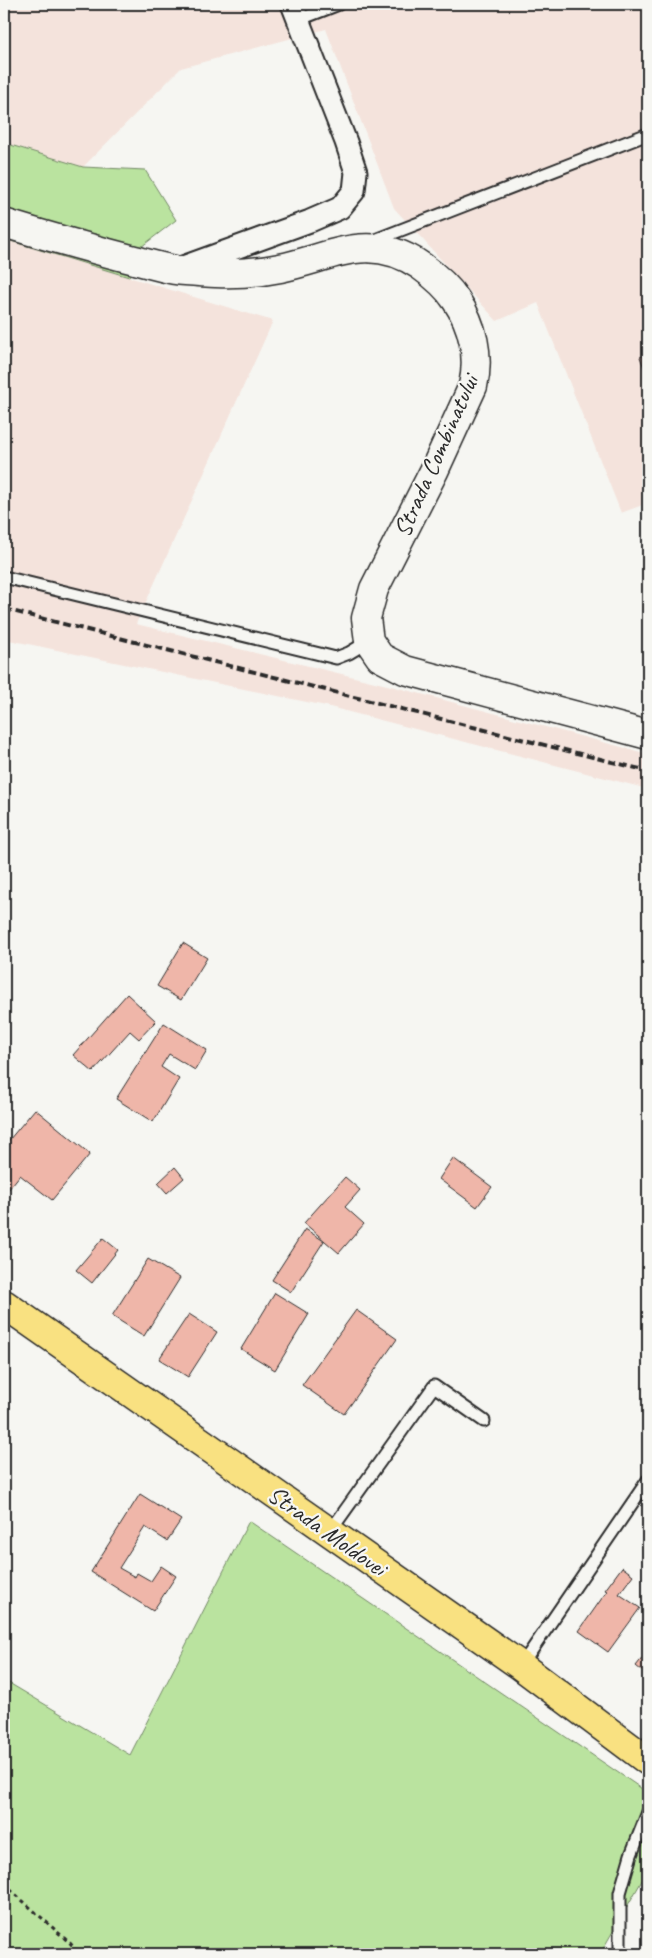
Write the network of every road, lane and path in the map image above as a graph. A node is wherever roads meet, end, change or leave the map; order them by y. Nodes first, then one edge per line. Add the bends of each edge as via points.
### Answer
1 (339, 4) edge
2 (295, 12) edge
3 (648, 134) edge
4 (4, 223) edge
5 (349, 250) junction
6 (175, 270) junction
7 (4, 577) edge
8 (369, 641) junction
9 (648, 735) edge
10 (4, 1304) edge
11 (484, 1420) dead end
12 (648, 1480) edge
13 (329, 1533) junction
14 (521, 1666) junction
15 (648, 1761) edge
16 (648, 1812) edge
17 (4, 1884) edge
18 (78, 1954) edge
19 (620, 1954) edge

1 - 2 lane
2 - 6 street via 356,172 354,191 340,208
3 - 5 lane
4 - 6 street, Strada Combinatului via 63,242
5 - 6 street, Strada Combinatului via 281,268 251,272
5 - 8 street, Strada Combinatului via 370,248 390,251 410,259 434,275 450,290 462,309 472,331 476,357 473,386 374,589 366,618
7 - 8 lane via 336,658
8 - 9 street via 380,657 405,670
10 - 13 main road, Strada Moldovei
11 - 13 lane via 434,1386
12 - 14 lane
13 - 14 main road, Strada Moldovei
14 - 15 main road, Strada Moldovei
16 - 19 lane via 620,1893
17 - 18 path

